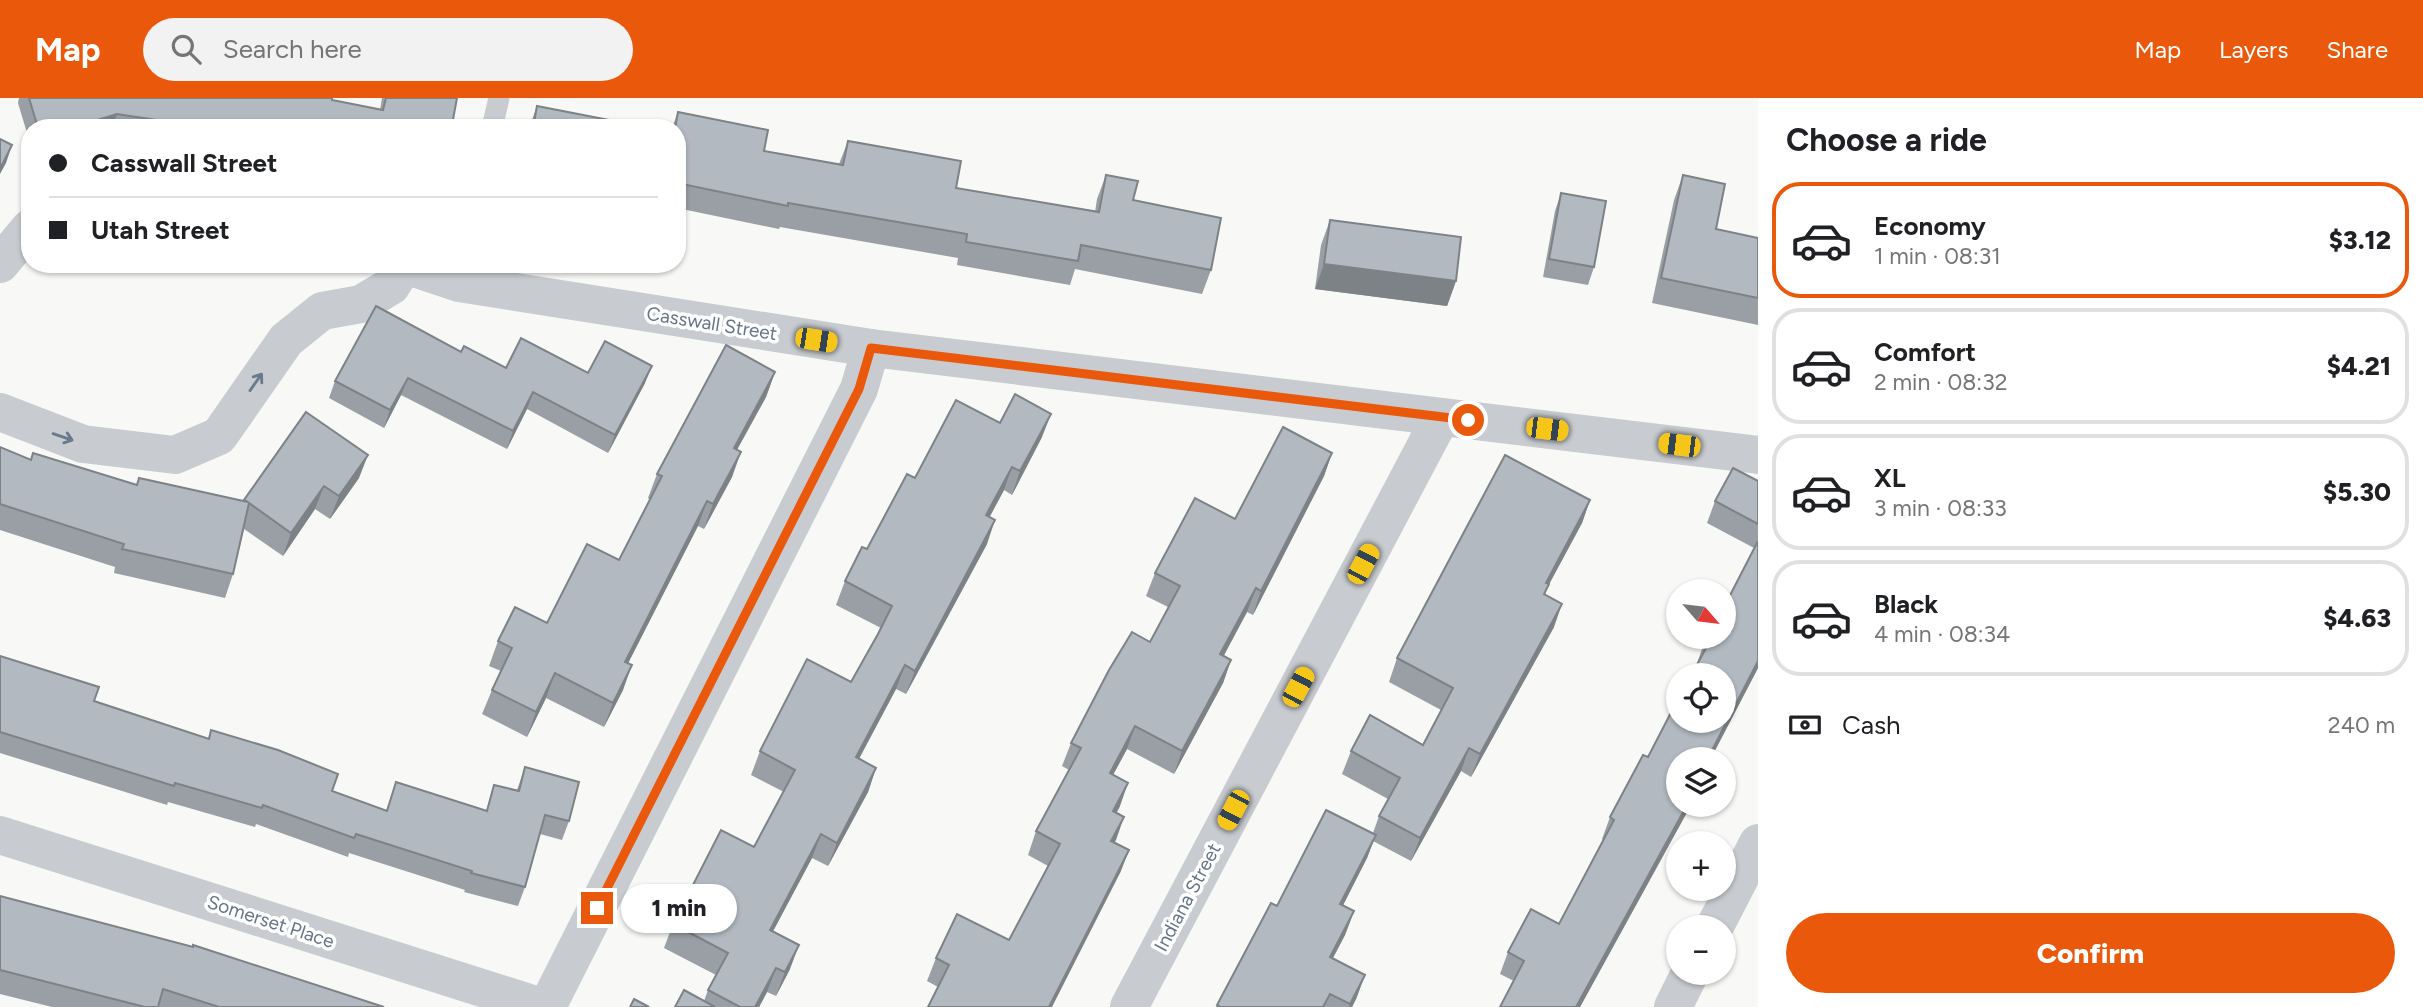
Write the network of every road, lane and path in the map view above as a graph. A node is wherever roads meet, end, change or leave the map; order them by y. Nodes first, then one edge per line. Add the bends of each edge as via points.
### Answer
1 (499, 98) edge
2 (494, 119) edge
3 (21, 239) edge
4 (0, 264) edge
5 (398, 273) edge
6 (461, 274) edge
7 (871, 348) junction
8 (0, 412) edge
9 (1441, 417) junction
10 (1758, 455) edge
11 (0, 835) edge
12 (1758, 843) edge
13 (1721, 915) edge
14 (1684, 985) edge
15 (545, 1007) edge
16 (1129, 1007) edge
17 (1673, 1007) edge

1 - 2 lane
3 - 4 street
8 -> 5 street, Casswall Street via 83,444 175,455 219,436 286,340 322,312 360,304 391,286
6 - 7 street, Casswall Street
7 - 9 street, Casswall Street
7 - 15 street via 859,389
9 - 10 street, Casswall Street
9 - 16 street, Indiana Street
11 - 15 street, Somerset Place
12 - 13 street
14 - 17 street

